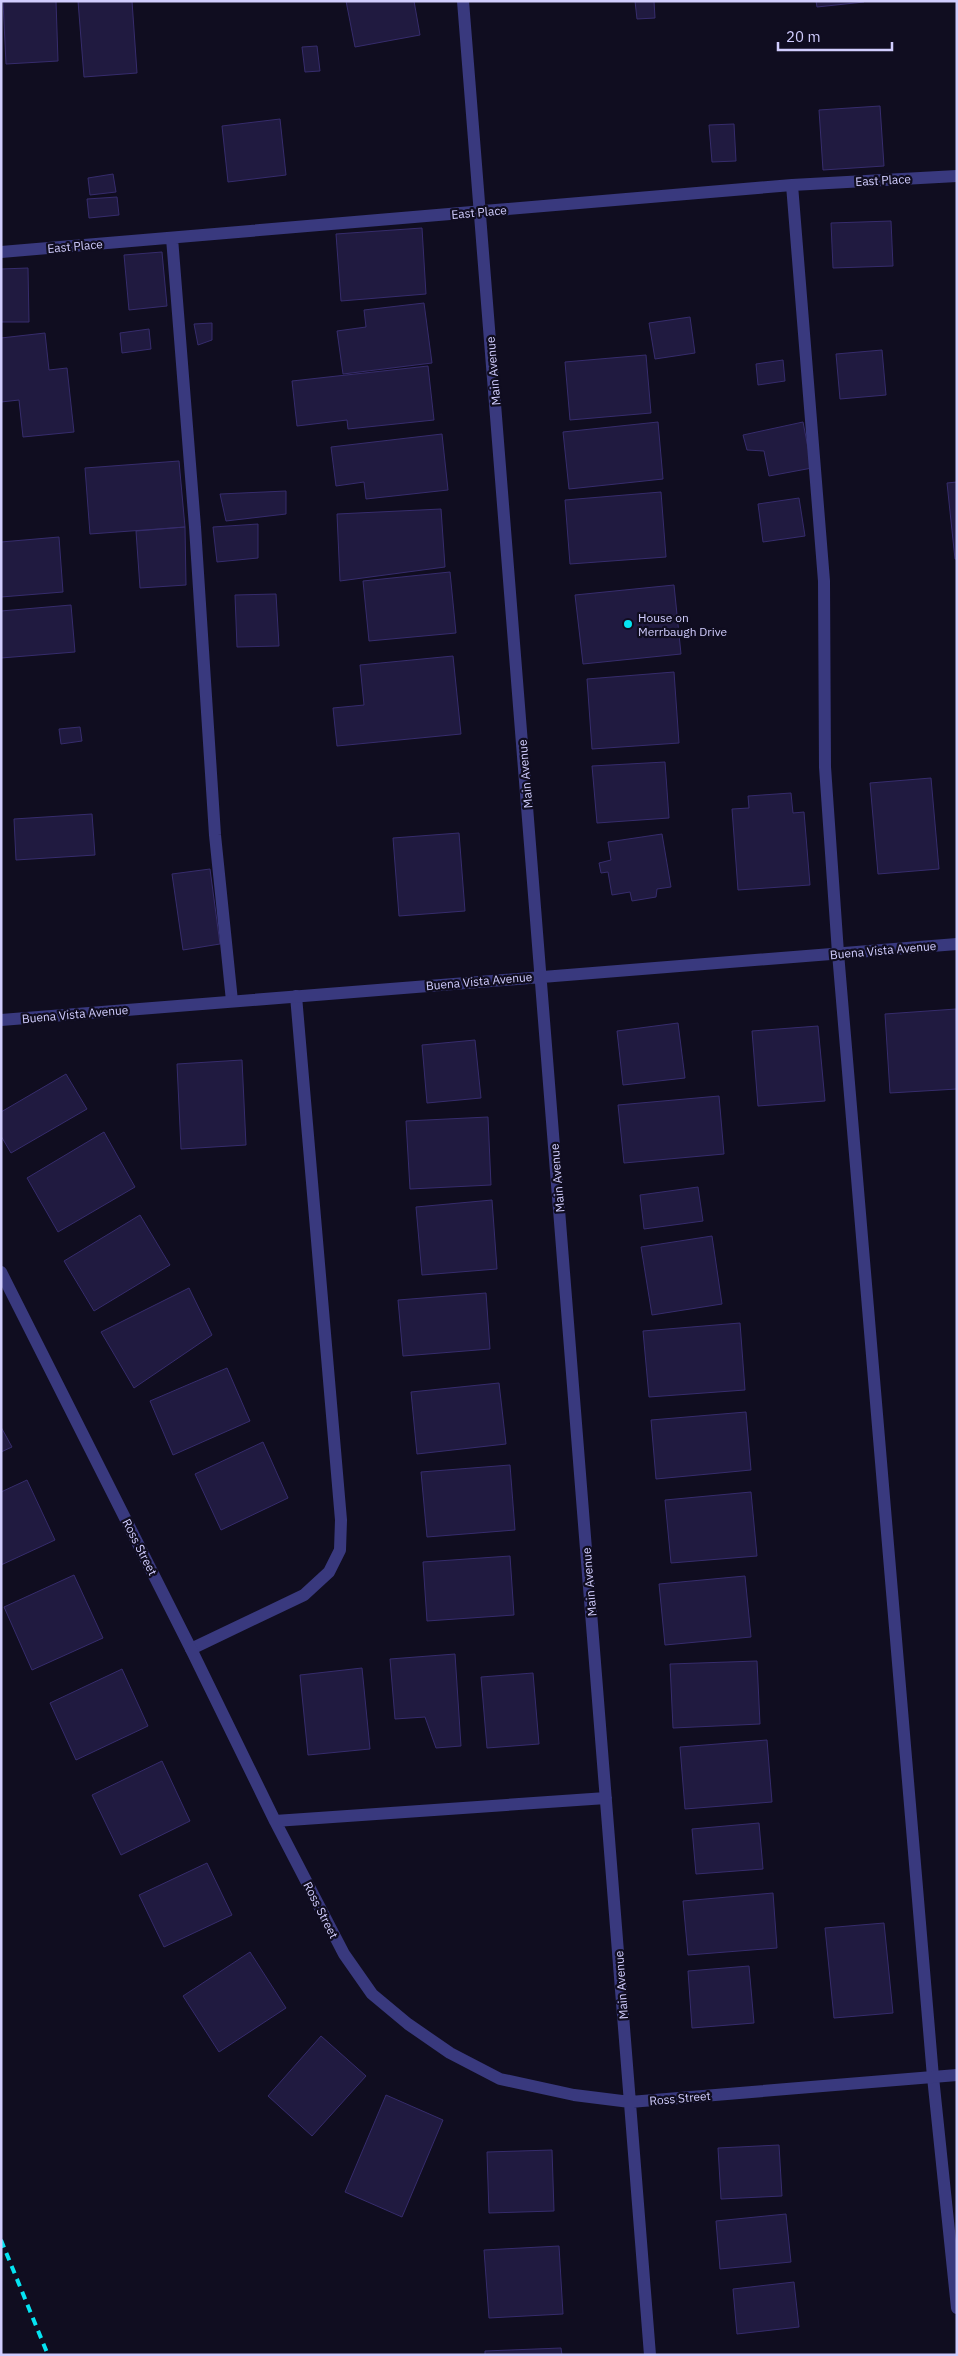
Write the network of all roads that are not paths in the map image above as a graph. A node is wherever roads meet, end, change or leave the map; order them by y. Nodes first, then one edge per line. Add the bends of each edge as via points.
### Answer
1 (463, 1) edge
2 (957, 176) edge
3 (792, 185) junction
4 (480, 212) junction
5 (172, 238) junction
6 (1, 252) edge
7 (957, 944) edge
8 (838, 953) junction
9 (541, 977) junction
10 (296, 996) junction
11 (232, 1001) junction
12 (1, 1020) edge
13 (1, 1272) edge
14 (191, 1649) junction
15 (606, 1798) junction
16 (274, 1820) junction
17 (957, 2075) edge
18 (933, 2077) junction
19 (630, 2102) junction
20 (957, 2308) edge
21 (650, 2355) edge

1 - 4 street, Main Avenue
2 - 3 street, East Place
3 - 4 street, East Place
3 - 8 street via 824,581 825,767
4 - 5 street, East Place
4 - 9 street, Main Avenue
5 - 6 street, East Place
5 - 11 street via 215,835
7 - 8 street, Buena Vista Avenue
8 - 9 street, Buena Vista Avenue
8 - 18 street
9 - 10 street, Buena Vista Avenue
9 - 15 street, Main Avenue
10 - 11 street, Buena Vista Avenue
10 - 14 street via 340,1510 340,1550 329,1572 304,1595
11 - 12 street, Buena Vista Avenue
13 - 14 street, Ross Street
14 - 16 street, Ross Street
15 - 16 street
15 - 19 street, Main Avenue
16 - 19 street, Ross Street via 344,1954 372,1994 408,2024 450,2053 500,2079 574,2095
17 - 18 street, Ross Street
18 - 19 street, Ross Street
18 - 20 street
19 - 21 street, Main Avenue

